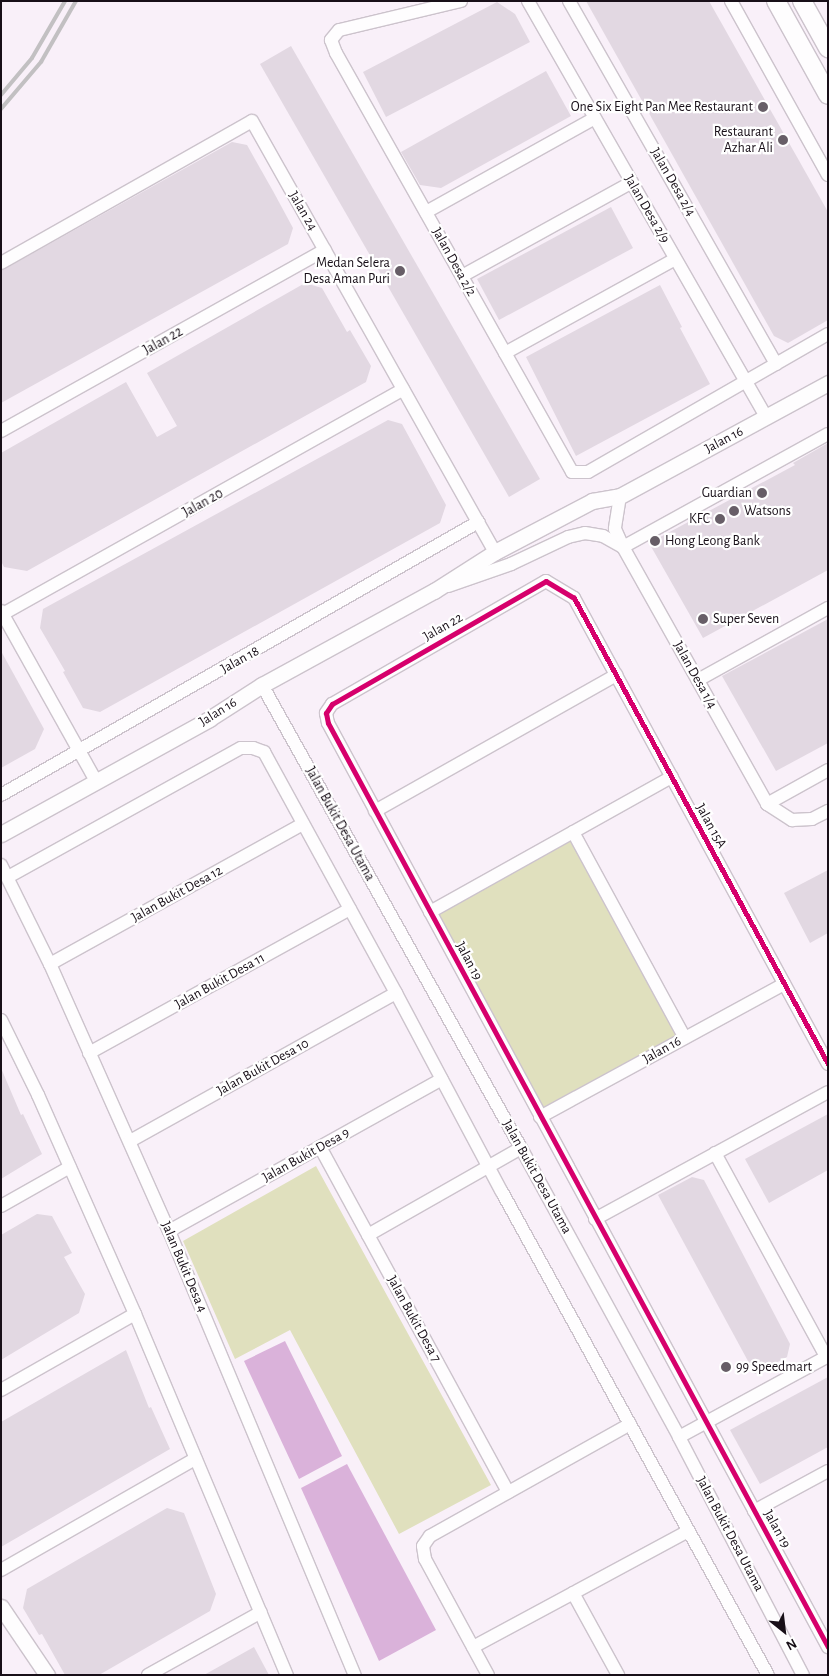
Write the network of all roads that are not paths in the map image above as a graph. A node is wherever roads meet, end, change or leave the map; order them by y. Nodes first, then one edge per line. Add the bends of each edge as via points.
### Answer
1 (461, 1) edge
2 (528, 1) edge
3 (569, 1) edge
4 (731, 1) edge
5 (776, 1) edge
6 (802, 1) edge
7 (828, 48) edge
8 (828, 96) edge
9 (595, 118) junction
10 (828, 175) edge
11 (632, 182) junction
12 (426, 212) junction
13 (325, 250) junction
14 (675, 259) junction
15 (1, 263) edge
16 (462, 276) junction
17 (828, 334) edge
18 (505, 353) junction
19 (776, 364) junction
20 (745, 381) junction
21 (828, 383) edge
22 (403, 389) junction
23 (766, 417) junction
24 (1, 431) edge
25 (828, 434) edge
26 (620, 496) junction
27 (478, 522) junction
28 (622, 547) junction
29 (495, 552) junction
30 (434, 591) junction
31 (574, 598) joint
32 (828, 608) edge
33 (2, 613) edge
34 (616, 675) junction
35 (698, 680) junction
36 (262, 685) junction
37 (326, 713) joint
38 (79, 750) junction
39 (828, 770) edge
40 (672, 777) junction
41 (96, 781) junction
42 (1, 795) edge
43 (767, 804) junction
44 (376, 811) junction
45 (828, 811) edge
46 (303, 824) junction
47 (573, 832) junction
48 (1, 834) edge
49 (1, 865) edge
50 (8, 877) junction
51 (350, 909) junction
52 (430, 912) junction
53 (50, 964) junction
54 (784, 984) junction
55 (396, 993) junction
56 (2, 1021) edge
57 (685, 1038) junction
58 (89, 1053) junction
59 (828, 1064) edge
60 (442, 1079) junction
61 (828, 1092) edge
62 (540, 1117) junction
63 (130, 1141) junction
64 (320, 1147) junction
65 (521, 1148) junction
66 (715, 1153) junction
67 (70, 1167) junction
68 (488, 1167) junction
69 (1, 1206) edge
70 (595, 1219) junction
71 (170, 1231) junction
72 (368, 1235) junction
73 (134, 1314) junction
74 (827, 1357) edge
75 (1, 1390) edge
76 (706, 1422) junction
77 (630, 1424) junction
78 (679, 1437) junction
79 (195, 1459) junction
80 (828, 1471) edge
81 (508, 1492) junction
82 (754, 1512) junction
83 (688, 1530) junction
84 (1, 1570) edge
85 (573, 1593) junction
86 (1, 1607) edge
87 (261, 1612) junction
88 (828, 1647) edge
89 (473, 1648) junction
90 (47, 1675) edge
91 (148, 1675) edge
92 (287, 1675) edge
93 (356, 1675) edge
94 (488, 1675) edge
95 (618, 1675) edge
96 (768, 1675) edge
97 (803, 1675) edge

1 - 12 street, Jalan Desa 2/2 via 339,30 331,40
2 - 9 street, Jalan Desa 2/9
3 - 19 street, Jalan Desa 2/4
4 - 10 street
5 - 8 main road
6 - 7 main road
9 - 11 street, Jalan Desa 2/9
9 - 12 street
11 - 14 street, Jalan Desa 2/9
11 - 16 street
12 - 16 street, Jalan Desa 2/2
13 - 15 street, Jalan 24 via 252,122
13 - 22 street, Jalan 24
13 - 24 street, Jalan 22
14 - 18 street
14 - 20 street, Jalan Desa 2/9
16 - 18 street, Jalan Desa 2/2
17 - 19 street
18 - 20 street, Jalan Desa 2/2 via 572,472 588,472
19 - 20 street
20 - 23 street, Jalan Desa 2/9
21 - 23 street, Jalan 16
22 - 27 street, Jalan 24
22 - 33 street, Jalan 20
23 - 26 street, Jalan 16
25 - 28 street
26 - 28 street via 615,529
26 - 29 street, Jalan 16 via 592,501
27 - 29 street, Jalan 24
27 - 38 street, Jalan 18
28 - 30 street, Jalan 16 via 603,536 585,533 568,537 512,564
28 - 35 street, Jalan Desa 1/4
29 - 30 street, Jalan 16
30 - 36 street, Jalan 16
31 - 34 street, Jalan 15A
31 - 37 street, Jalan 22 via 546,581 332,704
32 - 35 street
33 - 38 street
34 - 40 street, Jalan 15A
34 - 44 street
35 - 43 street, Jalan Desa 1/4
36 - 41 street, Jalan 16 via 209,719
36 - 65 street, Jalan Bukit Desa Utama
37 - 44 street, Jalan 19 via 328,723
38 - 41 street
38 - 42 street, Jalan 18
39 - 43 street
40 - 47 street
40 - 54 street, Jalan 15A
41 - 48 street, Jalan 16
43 - 45 street via 792,820 812,819
44 - 52 street, Jalan 19
46 - 50 street via 264,752 241,748
46 - 51 street
46 - 53 street, Jalan Bukit Desa 12
47 - 52 street
47 - 57 street
49 - 50 street, Jalan Bukit Desa 4
50 - 53 street, Jalan Bukit Desa 4
51 - 55 street
51 - 58 street, Jalan Bukit Desa 11
52 - 62 street, Jalan 19
53 - 58 street, Jalan Bukit Desa 4
54 - 57 street, Jalan 16
54 - 59 street, Jalan 15A
55 - 60 street
55 - 63 street, Jalan Bukit Desa 10
56 - 67 street
57 - 62 street, Jalan 16
58 - 63 street, Jalan Bukit Desa 4
60 - 64 street, Jalan Bukit Desa 9
60 - 68 street
61 - 66 street
62 - 70 street, Jalan 19
63 - 71 street, Jalan Bukit Desa 4
64 - 71 street, Jalan Bukit Desa 9
64 - 72 street, Jalan Bukit Desa 7
65 - 68 street
65 - 78 street, Jalan Bukit Desa Utama
66 - 70 street
66 - 74 street
67 - 69 street
67 - 73 street
68 - 72 street
68 - 77 street
70 - 76 street, Jalan 19
71 - 93 street, Jalan Bukit Desa 4
72 - 81 street, Jalan Bukit Desa 7
73 - 75 street
73 - 79 street
74 - 76 street
76 - 78 street
76 - 82 street, Jalan 19
77 - 81 street
77 - 83 street
78 - 97 street, Jalan Bukit Desa Utama
79 - 84 street
79 - 87 street
80 - 82 street
81 - 89 street via 430,1536 423,1546 425,1559
82 - 88 street, Jalan 19
83 - 85 street
83 - 96 street
85 - 89 street
85 - 95 street
86 - 90 street
87 - 91 street
87 - 92 street
89 - 94 street

